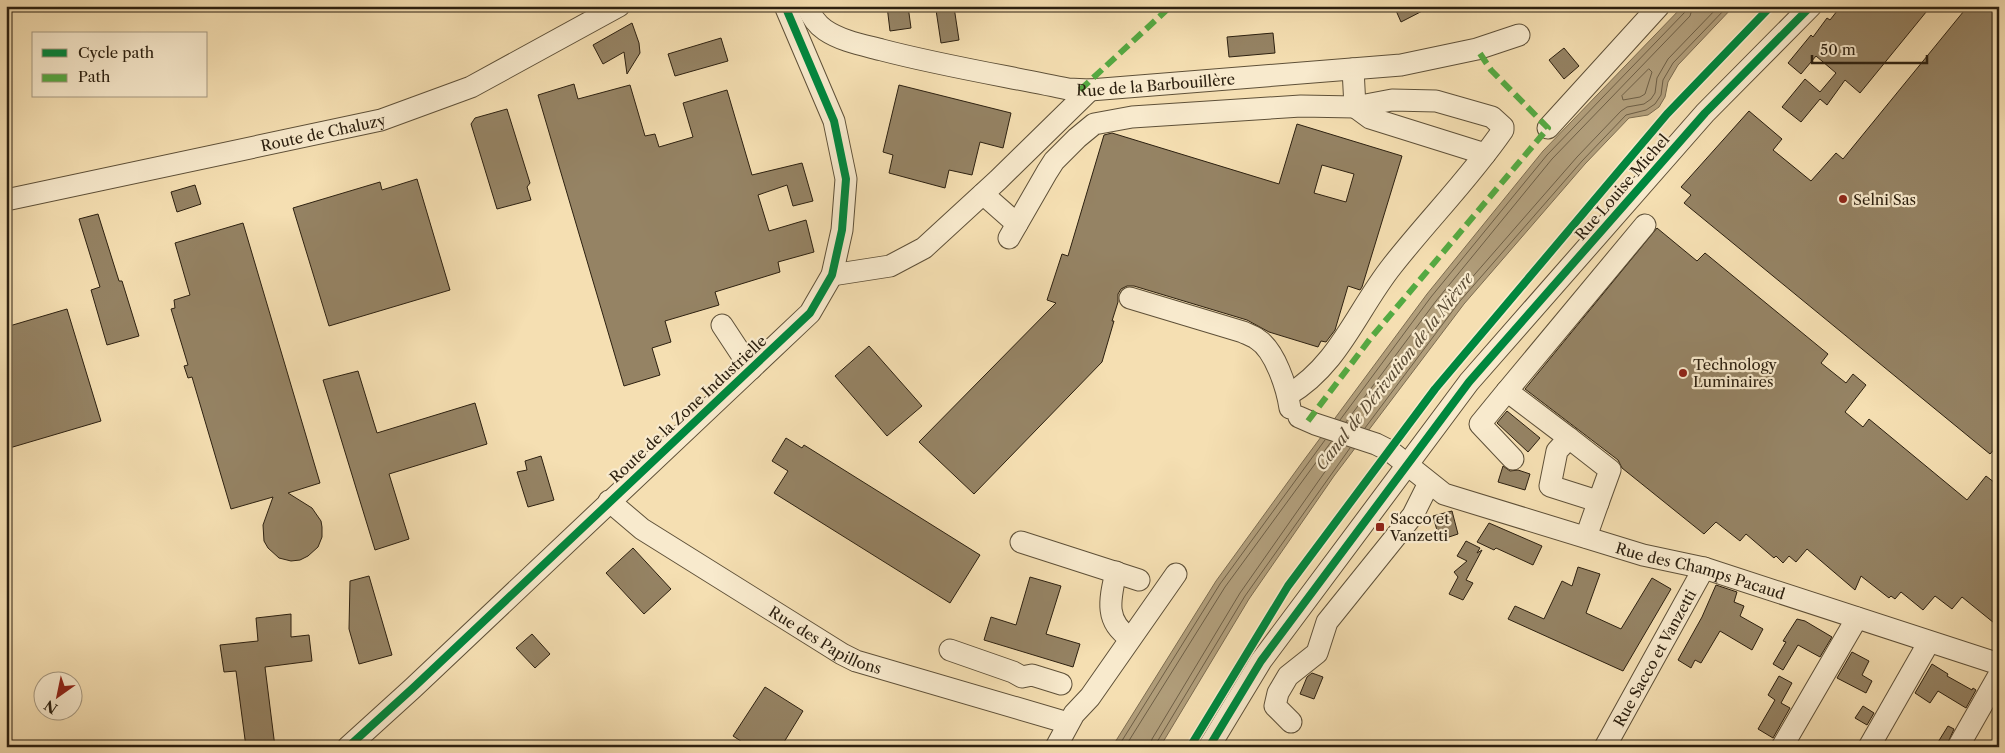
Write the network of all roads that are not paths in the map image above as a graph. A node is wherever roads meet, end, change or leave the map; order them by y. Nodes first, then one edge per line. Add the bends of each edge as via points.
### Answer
1 (619, 6) edge
2 (785, 6) edge
3 (807, 6) edge
4 (1659, 6) edge
5 (1811, 6) edge
6 (1519, 35) dead end
7 (1353, 69) junction
8 (1090, 90) junction
9 (1355, 108) junction
10 (1548, 128) dead end
11 (1485, 154) junction
12 (983, 194) junction
13 (6, 200) edge
14 (1645, 225) dead end
15 (832, 276) junction
16 (1130, 298) dead end
17 (722, 325) dead end
18 (751, 369) junction
19 (1507, 391) junction
20 (1298, 412) junction
21 (1568, 438) junction
22 (1513, 458) dead end
23 (1407, 465) junction
24 (1429, 482) junction
25 (609, 502) junction
26 (1598, 503) junction
27 (1586, 538) junction
28 (1021, 542) dead end
29 (1704, 568) junction
30 (1116, 572) junction
31 (1176, 574) dead end
32 (1139, 580) dead end
33 (1857, 618) junction
34 (1130, 638) junction
35 (1930, 642) junction
36 (950, 650) dead end
37 (1999, 664) edge
38 (1999, 675) edge
39 (1022, 677) junction
40 (1062, 684) dead end
41 (1012, 706) junction
42 (1291, 722) dead end
43 (1068, 723) junction
44 (348, 747) edge
45 (1056, 747) edge
46 (1209, 747) edge
47 (1605, 747) edge
48 (1782, 747) edge
49 (1869, 747) edge
50 (1958, 747) edge

1 - 13 street, Route de Chaluzy via 471,87 381,120
2 - 15 street, Route de la Zone Industrielle via 834,121 846,179 842,230
3 - 8 street, Rue de la Barbouillère via 817,24 837,37 917,58 1068,89
4 - 10 street
5 - 23 street, Rue Louise Michel via 1698,120 1469,382
6 - 7 street, Rue de la Barbouillère via 1477,49 1401,65
7 - 8 street, Rue de la Barbouillère
7 - 9 street
8 - 12 street
9 - 11 street via 1376,121
9 - 11 street via 1392,100 1436,100 1492,117 1499,121 1503,130
9 - 12 street via 1301,106 1132,118 1094,124 1054,161 1013,231
11 - 20 street via 1391,266 1340,348 1300,388
12 - 15 street via 924,248 890,266
14 - 19 street
15 - 18 street, Route de la Zone Industrielle via 810,313
16 - 20 street via 1257,338 1269,350
17 - 18 street
18 - 25 street, Route de la Zone Industrielle
19 - 21 street
19 - 22 street via 1480,424
20 - 23 street, Rue des Champs Pacaud via 1376,444
21 - 26 street via 1610,470
21 - 26 street via 1557,451 1550,486
23 - 24 street, Rue des Champs Pacaud
23 - 46 street, Rue Louise Michel via 1261,661
24 - 27 street, Rue des Champs Pacaud via 1444,494
24 - 42 street via 1414,515 1327,622 1317,653 1288,676 1278,693 1275,706
25 - 41 street, Rue des Papillons via 642,529 842,654 874,667
25 - 44 street, Route de la Zone Industrielle
26 - 27 street
27 - 29 street, Rue des Champs Pacaud
28 - 30 street
29 - 33 street, Rue des Champs Pacaud
29 - 47 street, Rue Sacco et Vanzetti
30 - 32 street
30 - 34 street via 1111,613 1120,629
31 - 34 street
33 - 35 street, Rue des Champs Pacaud
33 - 48 street
34 - 43 street
35 - 37 street, Rue des Champs Pacaud
35 - 49 street
36 - 39 street
38 - 50 street
39 - 40 street via 1032,675
39 - 41 street
41 - 43 street, Rue des Papillons
43 - 45 street

